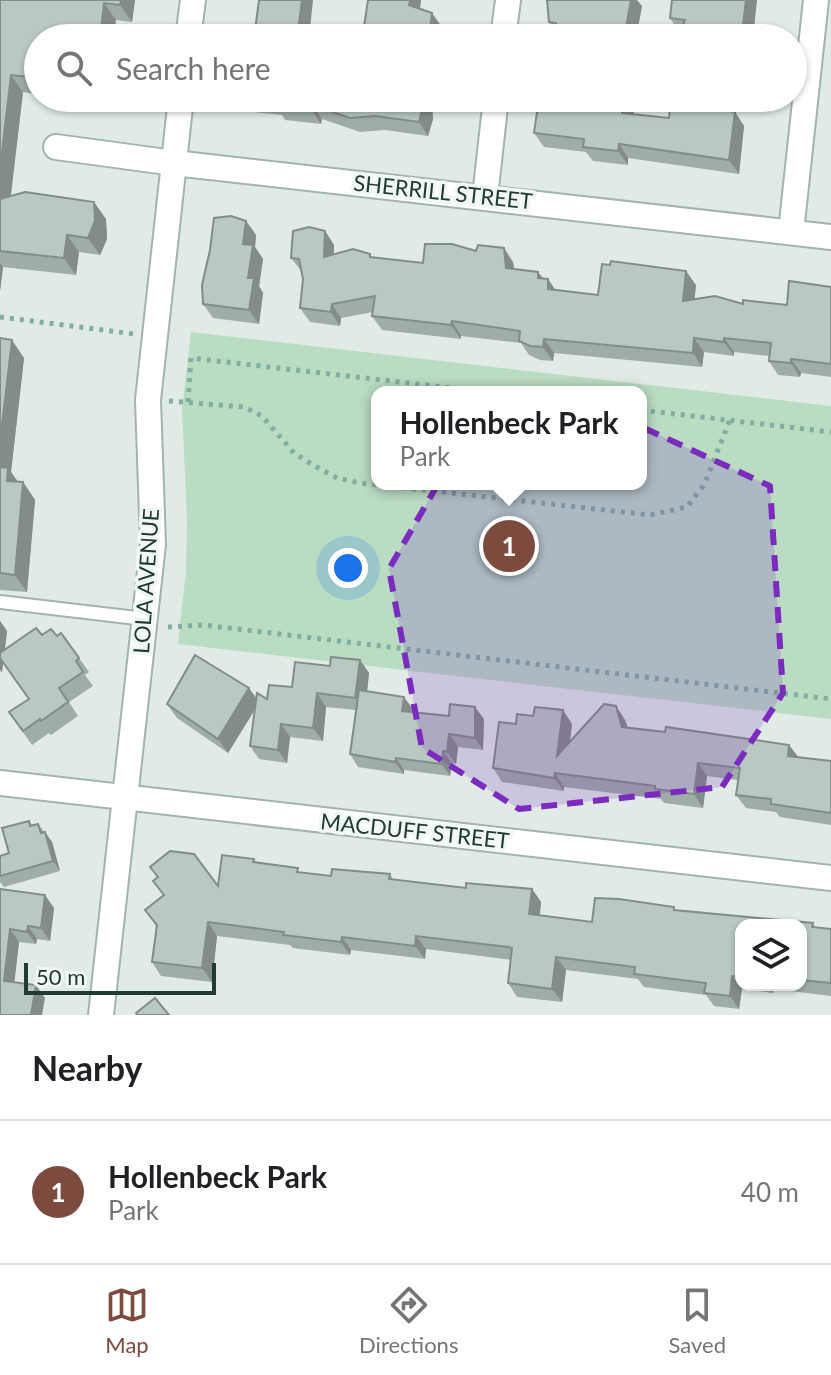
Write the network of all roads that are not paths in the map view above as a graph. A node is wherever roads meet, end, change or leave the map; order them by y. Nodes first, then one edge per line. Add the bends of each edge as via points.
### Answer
1 (193, 0) edge
2 (508, 0) edge
3 (816, 0) edge
4 (190, 24) edge
5 (505, 24) edge
6 (807, 84) edge
7 (179, 112) edge
8 (494, 112) edge
9 (804, 112) edge
10 (56, 147) dead end
11 (174, 163) junction
12 (485, 197) junction
13 (791, 232) junction
14 (831, 237) edge
15 (0, 602) edge
16 (145, 624) junction
17 (0, 783) edge
18 (125, 798) junction
19 (831, 878) edge
20 (101, 1015) edge

1 - 4 street
2 - 5 street
3 - 6 street
7 - 11 street, LOLA AVENUE
8 - 12 street
9 - 13 street
10 - 11 street, SHERRILL STREET
11 - 12 street, SHERRILL STREET
11 - 16 street, LOLA AVENUE via 148,400 153,544
12 - 13 street, SHERRILL STREET
13 - 14 street, SHERRILL STREET
15 - 16 lane
16 - 18 street, LOLA AVENUE
17 - 18 street, MACDUFF STREET
18 - 19 street, MACDUFF STREET
18 - 20 street, LOLA AVENUE

